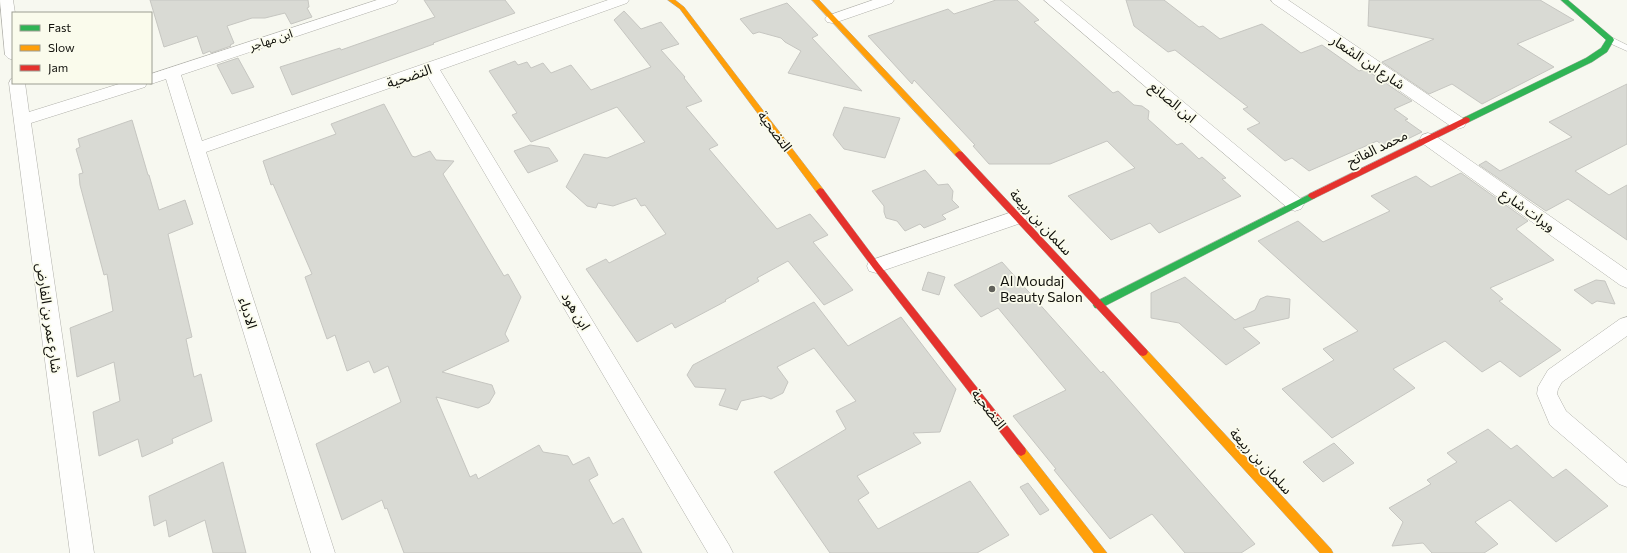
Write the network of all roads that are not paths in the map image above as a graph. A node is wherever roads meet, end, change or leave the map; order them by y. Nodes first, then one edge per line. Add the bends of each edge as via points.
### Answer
1 (6, 0) edge
2 (391, 0) edge
3 (622, 0) edge
4 (671, 0) edge
5 (815, 0) edge
6 (888, 0) edge
7 (1051, 0) edge
8 (1304, 0) edge
9 (1564, 0) edge
10 (1283, 4) edge
11 (832, 19) junction
12 (1610, 40) junction
13 (12, 47) edge
14 (1627, 48) edge
15 (431, 68) junction
16 (172, 72) junction
17 (152, 79) edge
18 (17, 84) edge
19 (136, 84) edge
20 (22, 120) junction
21 (1458, 123) junction
22 (1428, 139) junction
23 (196, 149) junction
24 (1295, 204) junction
25 (1018, 217) junction
26 (876, 266) junction
27 (1627, 280) edge
28 (1098, 305) junction
29 (1627, 325) edge
30 (1627, 477) edge
31 (82, 553) edge
32 (323, 553) edge
33 (721, 553) edge
34 (1101, 553) edge
35 (1327, 553) edge

1 - 13 street
2 - 16 street, ابن مهاجر
3 - 15 street, التضحية
4 - 26 street, التضحية via 682,8
5 - 11 street, سلمان بن ربيعة
6 - 11 street
7 - 24 street, ابن الصانع
8 - 10 street
9 - 12 street
10 - 21 street, شارع ابن الشعار
11 - 25 street, سلمان بن ربيعة
12 - 14 lane
12 - 21 street, محمد الفاتح via 1604,50 1589,60
15 - 23 street, التضحية
15 - 33 street, ابن هود
16 - 17 street, ابن مهاجر
16 - 23 street, الادباء
18 - 20 street, شارع عمر بن الفارض
19 - 20 street
20 - 31 street, شارع عمر بن الفارض
21 - 22 street, محمد الفاتح
22 - 24 street, محمد الفاتح
22 - 27 street, ويرات شارع
23 - 32 street, الادباء
24 - 28 street, محمد الفاتح
25 - 26 street
25 - 28 street, سلمان بن ربيعة
26 - 34 street, التضحية
28 - 35 street, سلمان بن ربيعة
29 - 30 street via 1555,376 1547,394 1558,418

